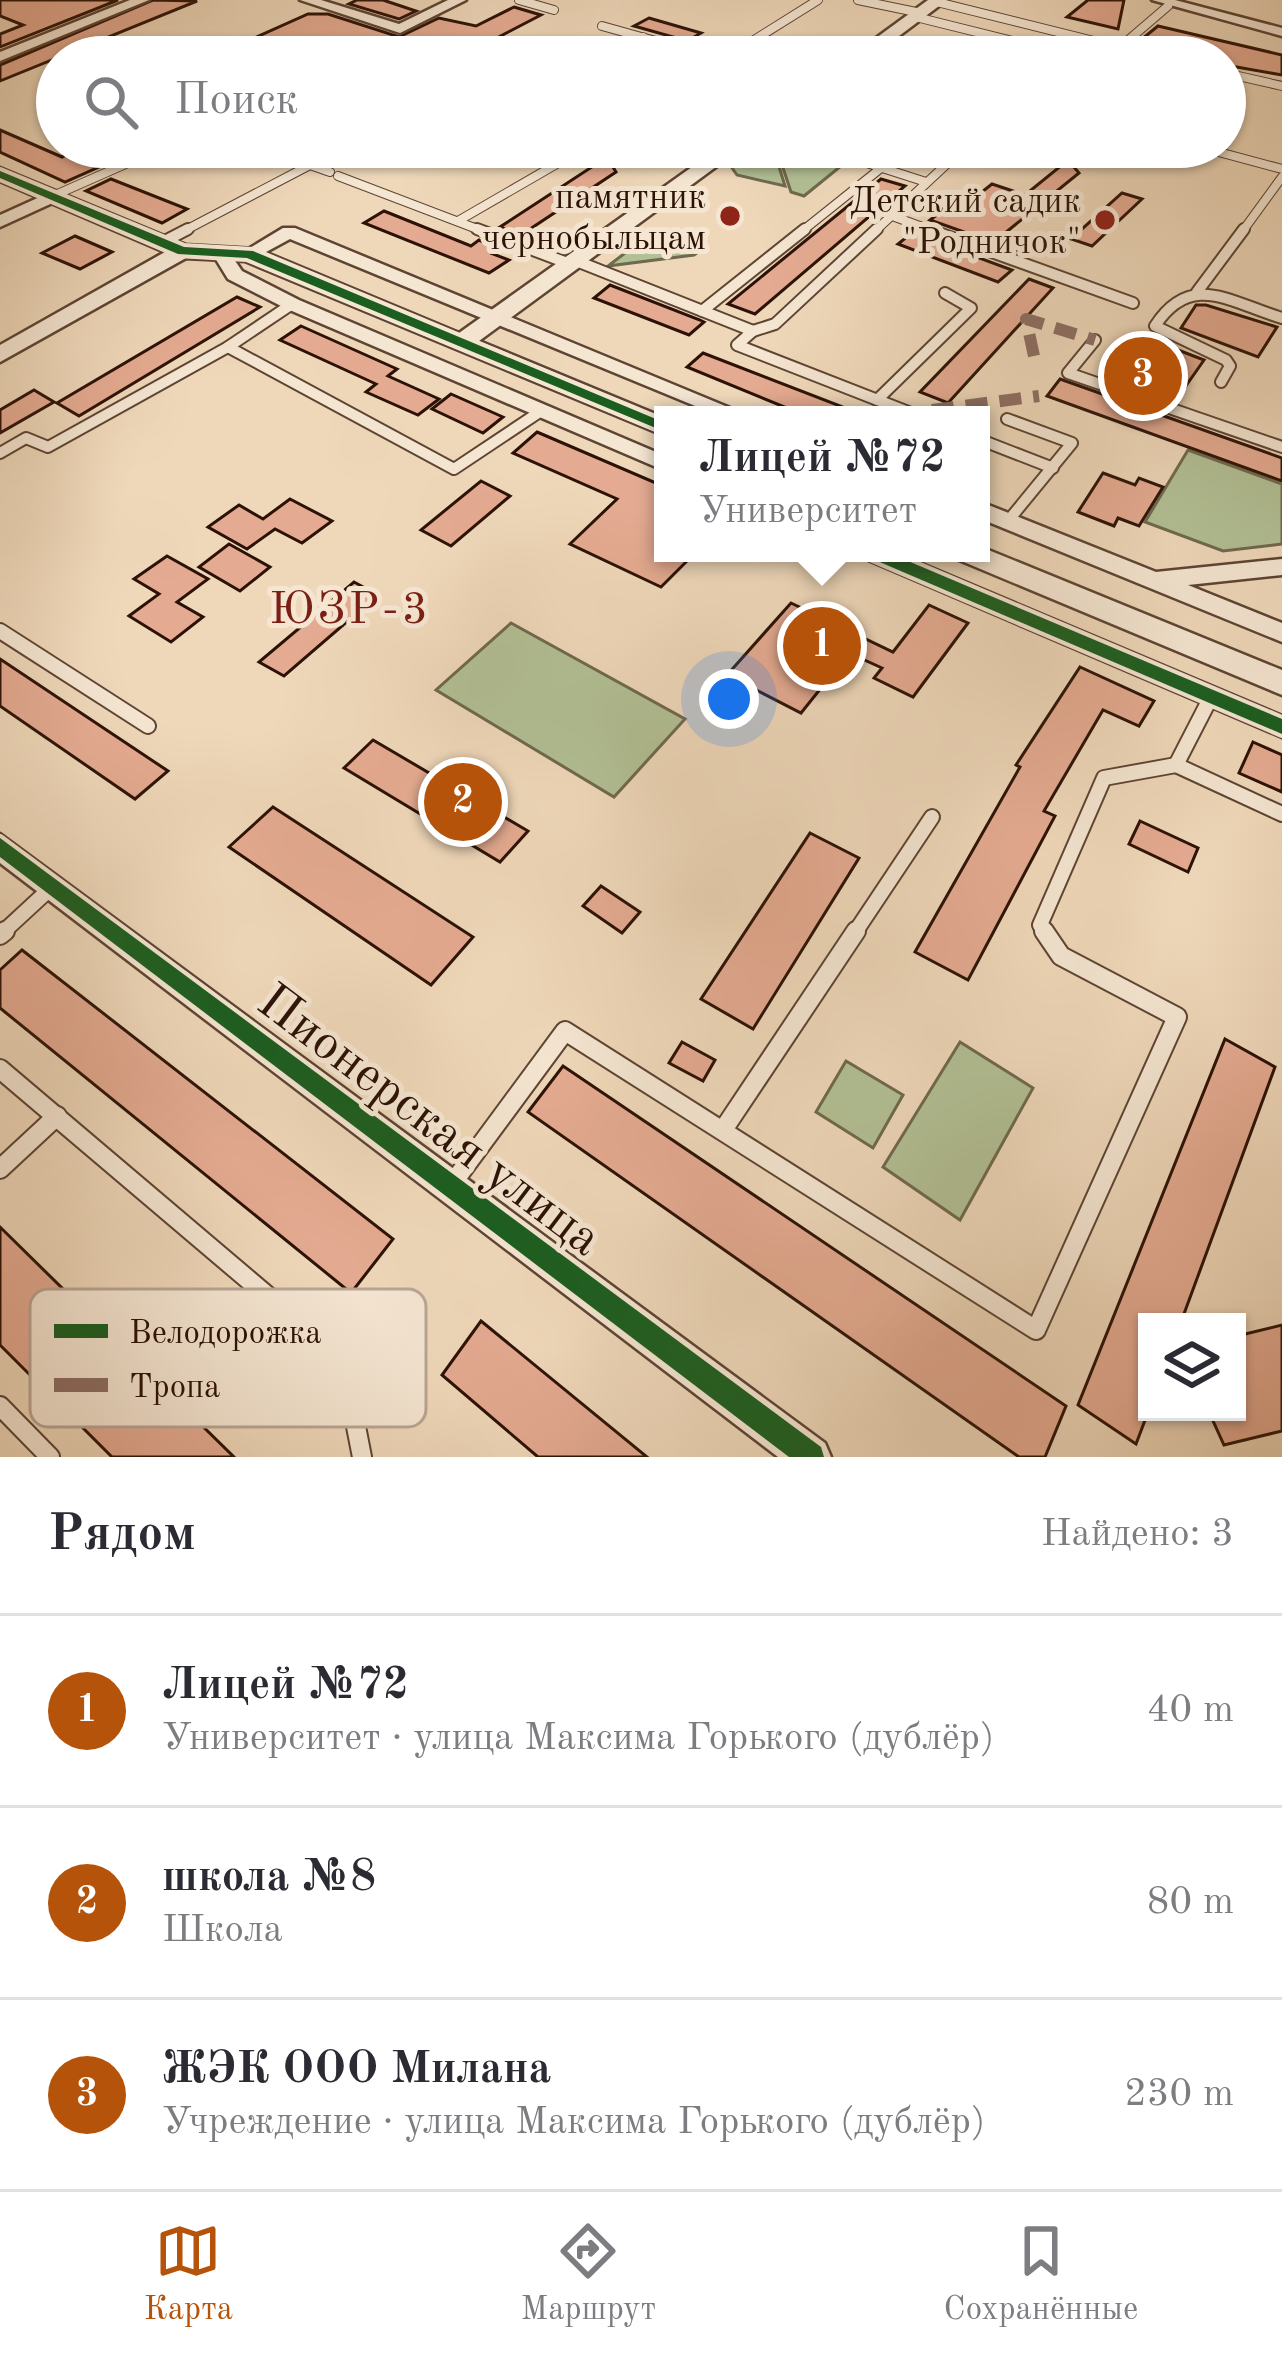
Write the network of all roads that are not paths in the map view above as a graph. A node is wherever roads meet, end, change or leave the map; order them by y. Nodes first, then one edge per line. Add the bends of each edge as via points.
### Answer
1 (142, 0) edge
2 (308, 0) edge
3 (459, 0) edge
4 (519, 0) edge
5 (818, 0) edge
6 (858, 0) edge
7 (1163, 3) edge
8 (928, 8) edge
9 (554, 10) dead end
10 (602, 26) dead end
11 (1282, 32) edge
12 (52, 36) edge
13 (639, 36) edge
14 (761, 36) edge
15 (889, 36) edge
16 (1001, 36) edge
17 (1086, 36) edge
18 (1131, 36) edge
19 (36, 43) edge
20 (0, 57) edge
21 (1246, 78) edge
22 (1282, 86) edge
23 (1246, 161) edge
24 (118, 168) edge
25 (305, 168) edge
26 (318, 168) edge
27 (550, 168) edge
28 (696, 168) edge
29 (880, 168) joint
30 (942, 168) edge
31 (1282, 173) edge
32 (0, 174) edge
33 (926, 182) junction
34 (53, 196) junction
35 (895, 218) junction
36 (458, 221) junction
37 (0, 222) edge
38 (171, 247) junction
39 (221, 253) junction
40 (248, 254) junction
41 (572, 262) junction
42 (1197, 292) junction
43 (945, 293) dead end
44 (1133, 303) dead end
45 (292, 304) junction
46 (702, 311) junction
47 (497, 316) junction
48 (1282, 318) edge
49 (753, 331) junction
50 (1095, 340) dead end
51 (460, 343) junction
52 (228, 347) junction
53 (0, 355) edge
54 (1221, 382) dead end
55 (877, 400) junction
56 (714, 406) edge
57 (893, 406) edge
58 (542, 411) junction
59 (630, 413) junction
60 (654, 414) edge
61 (1006, 419) dead end
62 (654, 423) edge
63 (990, 444) edge
64 (1282, 447) edge
65 (0, 453) edge
66 (654, 459) edge
67 (1053, 468) junction
68 (990, 514) edge
69 (1008, 521) junction
70 (895, 562) edge
71 (990, 562) edge
72 (1282, 567) edge
73 (1154, 580) junction
74 (0, 631) edge
75 (1282, 632) edge
76 (1282, 682) edge
77 (1211, 697) junction
78 (148, 726) dead end
79 (1282, 728) edge
80 (1176, 765) junction
81 (1282, 814) edge
82 (932, 817) dead end
83 (0, 846) edge
84 (53, 886) junction
85 (0, 935) edge
86 (0, 1069) edge
87 (57, 1116) junction
88 (723, 1130) junction
89 (0, 1169) edge
90 (451, 1186) junction
91 (260, 1289) edge
92 (0, 1406) edge
93 (356, 1427) edge
94 (50, 1457) edge
95 (362, 1457) edge
96 (811, 1457) edge

1 - 12 street
2 - 3 street via 400,29
4 - 9 lane
5 - 14 lane
6 - 8 lane
7 - 11 street
7 - 18 lane
8 - 15 street
8 - 16 lane
8 - 17 lane via 1047,29 1056,22
10 - 13 lane
19 - 20 street
21 - 22 lane
23 - 31 lane
24 - 34 lane
25 - 38 lane
26 - 36 lane
27 - 36 lane
28 - 41 street
29 - 33 lane
29 - 46 lane
30 - 33 lane
31 - 42 lane
32 - 34 street
33 - 35 lane
34 - 37 street
34 - 38 street
35 - 44 lane
35 - 49 lane via 776,324
36 - 41 lane
38 - 39 street
38 - 53 street
39 - 40 street
39 - 45 street via 235,275
40 - 47 street via 289,232
40 - 51 street
41 - 46 lane
41 - 47 street
42 - 48 lane
42 - 54 lane via 1175,297 1156,326 1226,360
43 - 55 lane via 971,308
45 - 52 lane
45 - 58 street
46 - 49 lane
47 - 51 street
47 - 56 street
49 - 55 lane via 737,345
50 - 64 lane via 1068,373
51 - 59 street
52 - 58 lane via 454,469
52 - 65 lane via 48,448 26,438
55 - 57 lane
58 - 66 street
59 - 60 street
59 - 62 street
61 - 67 lane via 1072,443
63 - 67 lane
67 - 69 lane
68 - 69 street
69 - 73 street
70 - 77 street
71 - 76 street
72 - 73 street
73 - 75 street
74 - 78 lane
77 - 79 street
77 - 80 lane
80 - 81 lane
80 - 88 lane via 1104,778 1040,925 1061,956 1178,1017 1036,1330
82 - 88 lane
83 - 84 street, Пионерская улица
84 - 85 lane
84 - 90 street, Пионерская улица
86 - 87 lane
87 - 89 lane
87 - 91 lane
88 - 90 lane via 565,1031
90 - 96 street, Пионерская улица
92 - 94 lane
93 - 95 lane

